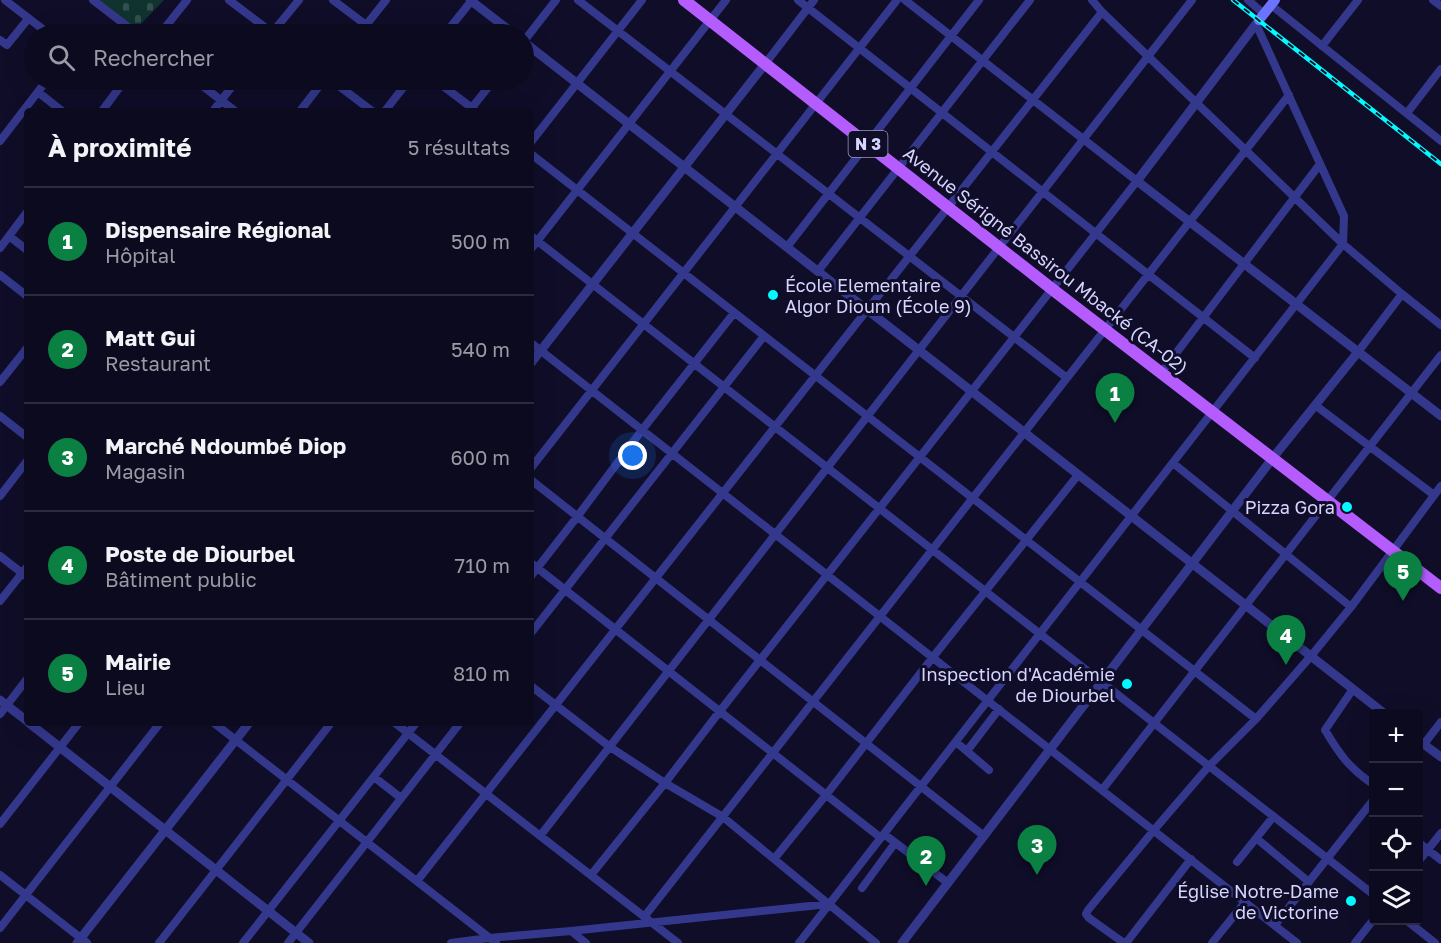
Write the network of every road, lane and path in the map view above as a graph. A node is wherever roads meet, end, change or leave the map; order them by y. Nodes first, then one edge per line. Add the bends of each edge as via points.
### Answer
1 (5, 0) edge
2 (93, 0) edge
3 (187, 0) edge
4 (229, 0) edge
5 (299, 0) edge
6 (333, 0) edge
7 (386, 0) edge
8 (471, 0) edge
9 (556, 0) edge
10 (578, 0) edge
11 (642, 0) edge
12 (684, 0) edge
13 (726, 0) edge
14 (798, 0) edge
15 (814, 0) edge
16 (897, 0) edge
17 (905, 0) edge
18 (979, 0) edge
19 (1030, 0) edge
20 (1092, 0) edge
21 (1192, 0) edge
22 (1248, 0) edge
23 (1358, 0) edge
24 (1433, 0) edge
25 (1441, 6) edge
26 (808, 8) junction
27 (1102, 12) junction
28 (1265, 13) edge
29 (28, 19) junction
30 (710, 20) junction
31 (35, 24) edge
32 (124, 24) edge
33 (168, 24) edge
34 (259, 24) edge
35 (280, 24) edge
36 (363, 24) edge
37 (368, 24) edge
38 (453, 24) edge
39 (501, 24) edge
40 (534, 28) edge
41 (618, 31) junction
42 (952, 36) junction
43 (0, 40) edge
44 (1322, 46) junction
45 (860, 48) junction
46 (534, 49) edge
47 (1149, 56) junction
48 (983, 61) junction
49 (765, 64) junction
50 (1441, 69) edge
51 (670, 71) junction
52 (577, 83) junction
53 (911, 88) junction
54 (118, 90) edge
55 (208, 90) edge
56 (230, 90) edge
57 (316, 90) edge
58 (344, 90) edge
59 (401, 90) edge
60 (447, 90) edge
61 (487, 90) edge
62 (38, 92) joint
63 (1289, 95) junction
64 (222, 100) junction
65 (1033, 100) junction
66 (1196, 102) junction
67 (816, 104) junction
68 (26, 108) edge
69 (58, 108) edge
70 (104, 108) edge
71 (215, 108) edge
72 (231, 108) edge
73 (302, 108) edge
74 (368, 108) edge
75 (387, 108) edge
76 (470, 108) edge
77 (473, 108) edge
78 (24, 110) edge
79 (942, 112) junction
80 (1407, 113) junction
81 (726, 114) junction
82 (629, 124) junction
83 (534, 138) edge
84 (1084, 140) junction
85 (0, 141) edge
86 (1441, 141) edge
87 (867, 144) junction
88 (1246, 150) junction
89 (992, 152) junction
90 (777, 154) junction
91 (534, 156) edge
92 (1320, 164) junction
93 (684, 167) junction
94 (898, 168) junction
95 (1137, 181) junction
96 (577, 190) junction
97 (1043, 192) junction
98 (829, 194) junction
99 (1295, 197) junction
100 (735, 207) junction
101 (948, 207) junction
102 (24, 216) edge
103 (860, 218) junction
104 (1190, 222) junction
105 (633, 233) junction
106 (1096, 233) junction
107 (9, 236) junction
108 (534, 238) edge
109 (1343, 244) junction
110 (787, 247) junction
111 (0, 248) edge
112 (24, 248) edge
113 (999, 248) junction
114 (910, 256) junction
115 (1244, 264) junction
116 (818, 271) junction
117 (684, 273) junction
118 (1149, 274) junction
119 (0, 276) edge
120 (593, 284) junction
121 (1052, 289) junction
122 (24, 294) edge
123 (1402, 294) junction
124 (961, 296) junction
125 (1297, 304) junction
126 (867, 310) junction
127 (734, 313) junction
128 (1203, 317) junction
129 (644, 324) junction
130 (1441, 325) edge
131 (1105, 330) junction
132 (764, 336) junction
133 (1014, 337) junction
134 (534, 345) edge
135 (919, 350) junction
136 (541, 351) junction
137 (24, 352) edge
138 (1358, 352) junction
139 (1441, 356) edge
140 (1255, 358) junction
141 (534, 359) edge
142 (694, 363) junction
143 (1161, 373) junction
144 (815, 376) junction
145 (1067, 378) junction
146 (0, 381) edge
147 (724, 387) junction
148 (592, 390) junction
149 (971, 391) junction
150 (1411, 393) junction
151 (1315, 405) junction
152 (1212, 412) junction
153 (0, 416) edge
154 (1441, 416) edge
155 (867, 417) junction
156 (775, 427) junction
157 (642, 430) junction
158 (1024, 432) junction
159 (24, 435) edge
160 (1370, 447) junction
161 (672, 453) junction
162 (920, 457) junction
163 (1272, 459) junction
164 (1173, 463) junction
165 (534, 464) edge
166 (24, 465) edge
167 (828, 468) junction
168 (1078, 475) junction
169 (534, 482) edge
170 (1441, 486) edge
171 (723, 493) junction
172 (1434, 495) junction
173 (0, 496) edge
174 (973, 499) junction
175 (1327, 501) junction
176 (879, 508) junction
177 (1232, 511) junction
178 (1132, 516) junction
179 (577, 517) junction
180 (776, 534) junction
181 (605, 538) junction
182 (1027, 541) junction
183 (932, 550) junction
184 (1393, 552) junction
185 (1286, 554) junction
186 (0, 556) edge
187 (1192, 563) junction
188 (534, 566) edge
189 (24, 571) edge
190 (24, 573) edge
191 (827, 574) junction
192 (656, 578) junction
193 (1080, 582) junction
194 (1441, 588) edge
195 (565, 590) junction
196 (985, 591) junction
197 (0, 601) edge
198 (1246, 605) junction
199 (1351, 608) junction
200 (880, 616) junction
201 (709, 620) junction
202 (534, 629) edge
203 (615, 629) junction
204 (1141, 630) junction
205 (1040, 634) junction
206 (1311, 656) junction
207 (933, 657) junction
208 (760, 660) junction
209 (669, 671) junction
210 (1194, 672) junction
211 (24, 682) edge
212 (1101, 682) junction
213 (534, 688) edge
214 (1353, 689) junction
215 (988, 700) junction
216 (813, 702) junction
217 (3, 703) edge
218 (556, 705) junction
219 (999, 709) junction
220 (1379, 709) edge
221 (720, 711) junction
222 (0, 714) edge
223 (24, 719) edge
224 (1256, 719) junction
225 (1441, 722) edge
226 (1154, 723) junction
227 (33, 726) edge
228 (77, 726) edge
229 (158, 726) edge
230 (218, 726) edge
231 (247, 726) edge
232 (329, 726) edge
233 (399, 726) edge
234 (414, 726) edge
235 (458, 726) edge
236 (408, 733) junction
237 (1423, 738) edge
238 (236, 740) junction
239 (956, 742) junction
240 (1423, 743) edge
241 (867, 744) junction
242 (60, 747) junction
243 (610, 747) junction
244 (1050, 749) junction
245 (967, 750) junction
246 (773, 753) junction
247 (435, 755) junction
248 (1441, 758) edge
249 (1209, 766) junction
250 (989, 770) dead end
251 (374, 777) junction
252 (287, 780) junction
253 (1369, 781) edge
254 (665, 783) junction
255 (921, 786) junction
256 (110, 787) junction
257 (1102, 790) junction
258 (486, 794) junction
259 (826, 795) junction
260 (401, 798) junction
261 (1369, 808) edge
262 (723, 817) junction
263 (1274, 817) junction
264 (339, 821) junction
265 (0, 824) edge
266 (166, 830) junction
267 (1154, 830) junction
268 (1441, 833) edge
269 (540, 836) junction
270 (882, 836) junction
271 (984, 836) junction
272 (1257, 838) junction
273 (367, 842) junction
274 (896, 843) junction
275 (1423, 846) edge
276 (1428, 850) junction
277 (1423, 857) edge
278 (774, 859) junction
279 (1327, 859) junction
280 (1191, 860) junction
281 (1441, 860) edge
282 (1237, 862) dead end
283 (216, 870) junction
284 (0, 875) edge
285 (591, 875) junction
286 (417, 881) junction
287 (1309, 882) junction
288 (948, 883) junction
289 (862, 888) dead end
290 (1369, 891) edge
291 (25, 895) junction
292 (1245, 902) junction
293 (829, 904) junction
294 (268, 911) junction
295 (644, 917) junction
296 (652, 923) junction
297 (1275, 925) junction
298 (1369, 925) edge
299 (1411, 925) edge
300 (0, 928) edge
301 (571, 931) junction
302 (296, 933) junction
303 (492, 940) edge
304 (82, 941) edge
305 (159, 943) edge
306 (243, 943) edge
307 (288, 943) edge
308 (309, 943) edge
309 (451, 943) edge
310 (586, 943) edge
311 (678, 943) edge
312 (799, 943) edge
313 (876, 943) edge
314 (902, 943) edge
315 (1125, 943) edge
316 (1212, 943) edge
317 (1298, 943) edge
318 (1355, 943) edge
319 (1435, 943) edge

1 - 29 street
2 - 32 street
3 - 33 street
4 - 34 street
5 - 35 street
6 - 36 street
7 - 37 street
8 - 38 street
8 - 39 street
9 - 40 street
10 - 41 street
11 - 41 street
12 - 30 main road, Avenue Sérigné Bassirou Mbacké (CA-02) / N 3
13 - 30 street
14 - 26 street
15 - 26 street
16 - 45 street
17 - 42 street
18 - 42 street
19 - 48 street
20 - 27 street
21 - 47 street
22 - 28 street
23 - 44 street
24 - 25 street
26 - 45 street
26 - 49 street
27 - 47 street
27 - 65 street
28 - 44 street
28 - 63 street
28 - 66 street
29 - 31 street
29 - 43 street via 7,45
30 - 49 main road, Avenue Sérigné Bassirou Mbacké (CA-02) / N 3
30 - 51 street
41 - 51 street
41 - 52 street
42 - 48 street
42 - 53 street
44 - 80 street
45 - 53 street
45 - 67 street
46 - 52 street
47 - 66 street
47 - 84 street
48 - 65 street
48 - 79 street
49 - 67 main road, Avenue Sérigné Bassirou Mbacké (CA-02) / N 3
49 - 81 street
50 - 80 street
51 - 81 street
51 - 82 street
52 - 82 street
52 - 83 street
53 - 79 street
53 - 87 street
54 - 70 street
55 - 64 street
56 - 64 street
57 - 73 street
58 - 74 street
59 - 75 street
60 - 76 street
61 - 77 street
62 - 68 street
62 - 69 street
63 - 88 street
63 - 92 street
64 - 71 street
64 - 72 street
65 - 84 street
65 - 89 street
66 - 88 street
66 - 95 street
67 - 87 main road, Avenue Sérigné Bassirou Mbacké (CA-02) / N 3
67 - 90 street
78 - 85 street
79 - 89 street
79 - 94 street
80 - 86 street
81 - 90 street
81 - 93 street
82 - 93 street
82 - 96 street
84 - 95 street
84 - 97 street
87 - 94 main road, Avenue Sérigné Bassirou Mbacké (CA-02) / N 3
87 - 98 street
88 - 99 street
88 - 104 street
89 - 97 street
89 - 101 street
90 - 98 street
90 - 100 street
91 - 96 street
92 - 99 street
92 - 109 street via 1344,216
93 - 100 street
93 - 105 street
94 - 101 main road, Avenue Sérigné Bassirou Mbacké (CA-02) / N 3
94 - 103 street
95 - 104 street
95 - 106 street
96 - 105 street
96 - 108 street
97 - 106 street
97 - 113 street
98 - 103 street
98 - 110 street
99 - 109 street
99 - 115 street
100 - 110 street
100 - 117 street
101 - 113 main road, Avenue Sérigné Bassirou Mbacké (CA-02) / N 3
101 - 114 street
102 - 107 street
103 - 114 street
103 - 116 street
104 - 115 street
104 - 118 street
105 - 117 street
105 - 120 street
106 - 118 street
106 - 121 street
107 - 111 street
107 - 112 street
108 - 120 street
109 - 123 street
109 - 125 street
110 - 116 street
113 - 121 main road, Avenue Sérigné Bassirou Mbacké (CA-02) / N 3
113 - 124 street
114 - 124 street
114 - 126 street
115 - 125 street
115 - 128 street
116 - 126 street
117 - 127 street
117 - 129 street
118 - 128 street
118 - 131 street
119 - 122 street
120 - 129 street
120 - 136 street
121 - 131 main road, Avenue Sérigné Bassirou Mbacké (CA-02) / N 3
121 - 133 street
123 - 130 street
123 - 138 street
124 - 133 street
124 - 135 street
125 - 138 street
125 - 140 street
126 - 135 street
126 - 144 street
127 - 132 street
127 - 142 street
128 - 140 street
128 - 143 street
129 - 142 street
129 - 148 street
131 - 143 main road, Avenue Sérigné Bassirou Mbacké (CA-02) / N 3
131 - 145 street
132 - 144 street
132 - 147 street
133 - 145 street
133 - 149 street
134 - 136 street
135 - 149 street
135 - 155 street
136 - 141 street
136 - 148 street
137 - 146 street
138 - 150 street
138 - 151 street
139 - 150 street
140 - 152 street
142 - 147 street
142 - 157 street
143 - 152 main road, Avenue Sérigné Bassirou Mbacké (CA-02) / N 3
144 - 155 street
144 - 156 street
145 - 158 street
147 - 156 street
147 - 161 street
148 - 157 street
148 - 165 street
149 - 158 street
149 - 162 street
150 - 154 street
150 - 160 street
151 - 160 street
151 - 163 street
152 - 163 main road, Avenue Sérigné Bassirou Mbacké (CA-02) / N 3
152 - 164 street
153 - 159 street
155 - 162 street
155 - 167 street
156 - 167 street
156 - 171 street
157 - 161 street
157 - 179 street
158 - 168 street
158 - 174 street
160 - 172 street
160 - 175 street
161 - 171 street
161 - 181 street
162 - 174 street
162 - 176 street
163 - 175 main road, N 3
163 - 177 street
164 - 177 street
164 - 178 street
166 - 173 street
167 - 176 street
167 - 180 street
168 - 178 street
168 - 182 street
169 - 179 street
170 - 172 street
171 - 180 street
171 - 192 street
172 - 184 street
174 - 182 street
174 - 183 street
175 - 184 main road, N 3
175 - 185 street
176 - 183 street
176 - 191 street
177 - 185 street
177 - 187 street
178 - 187 street
178 - 193 street
179 - 181 street
179 - 188 street
180 - 191 street
180 - 201 street
181 - 192 street
181 - 195 street
182 - 193 street
182 - 196 street
183 - 196 street
183 - 200 street
184 - 194 main road, N 3
184 - 199 street
185 - 198 street
185 - 199 street
186 - 189 street
187 - 198 street
187 - 204 street
188 - 195 street
190 - 197 street
191 - 200 street
191 - 208 street
192 - 201 street
192 - 203 street
193 - 204 street
193 - 205 street
195 - 202 street
195 - 203 street
196 - 205 street
196 - 207 street
198 - 206 street
198 - 210 street
199 - 206 street
200 - 207 street
200 - 216 street
201 - 208 street
201 - 209 street
203 - 209 street
203 - 218 street
204 - 210 street
204 - 212 street
205 - 212 street
205 - 215 street
206 - 214 street
206 - 224 street
207 - 215 street
207 - 241 street
208 - 216 street
208 - 221 street
209 - 221 street
209 - 243 street
210 - 224 street
210 - 226 street
211 - 217 street
212 - 226 street
212 - 244 street
213 - 218 street
214 - 220 street
214 - 253 street via 1325,730 1341,756
215 - 219 street
215 - 239 street
216 - 241 street
216 - 246 street
217 - 222 street
217 - 223 street
218 - 243 street
218 - 258 street
219 - 244 street
219 - 245 street
221 - 246 street
221 - 254 street
224 - 249 street
225 - 237 street
226 - 249 street
226 - 257 street
227 - 242 street
228 - 242 street
229 - 256 street
230 - 238 street
231 - 238 street
232 - 252 street
233 - 236 street
234 - 236 street
235 - 247 street
236 - 247 street
236 - 251 street
238 - 252 street
238 - 266 street
239 - 245 street
239 - 255 street
240 - 248 street
241 - 255 street
241 - 259 street
242 - 256 street
242 - 265 street
243 - 254 street
243 - 269 street
244 - 257 street
244 - 271 street
245 - 250 street
246 - 259 street
246 - 262 street
247 - 258 street
247 - 260 street
249 - 263 street
249 - 267 street
251 - 260 street
251 - 264 street
252 - 264 street
252 - 283 street
254 - 262 street
254 - 285 street
255 - 270 street
255 - 271 street
256 - 266 street
256 - 291 street
257 - 267 street
258 - 269 street
258 - 286 street
259 - 270 street
259 - 278 street
260 - 273 street
261 - 279 street
262 - 278 street
262 - 295 street
263 - 272 street
263 - 279 street
264 - 273 street
264 - 294 street
266 - 283 street
266 - 304 street
267 - 280 street
267 - 315 street via 1086,914
268 - 276 street
269 - 285 street
270 - 274 street
270 - 293 street
271 - 288 street
272 - 282 street
272 - 287 street
273 - 286 street
273 - 302 street
274 - 288 street
274 - 289 street
275 - 276 street
276 - 277 street
276 - 281 street
278 - 293 street
279 - 287 street
279 - 290 street
280 - 292 street
280 - 315 street
283 - 294 street
283 - 305 street
284 - 291 street
285 - 295 street
286 - 303 street
287 - 297 street
288 - 314 street
291 - 300 street
291 - 304 street
292 - 297 street
292 - 316 street
293 - 296 street
293 - 312 street
293 - 313 street
294 - 302 street
294 - 306 street
295 - 296 street
296 - 301 street
296 - 311 street
297 - 317 street
298 - 318 street
299 - 319 street
301 - 303 street
301 - 310 street
302 - 307 street
302 - 308 street
303 - 309 street

